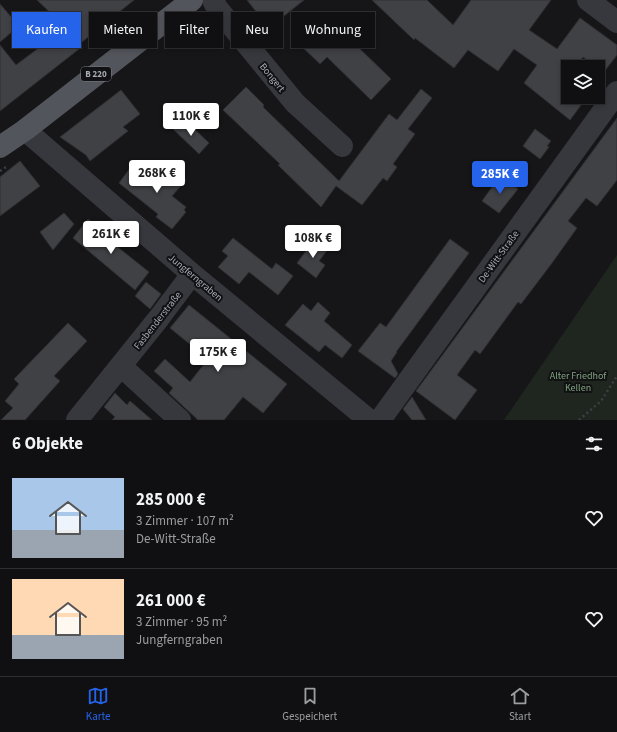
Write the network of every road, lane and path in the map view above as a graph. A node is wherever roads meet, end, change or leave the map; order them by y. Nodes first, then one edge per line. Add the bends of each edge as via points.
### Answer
1 (192, 0) edge
2 (213, 0) edge
3 (588, 0) edge
4 (617, 22) edge
5 (617, 92) edge
6 (25, 130) junction
7 (1, 145) edge
8 (342, 146) dead end
9 (192, 274) junction
10 (121, 366) junction
11 (617, 376) edge
12 (77, 420) edge
13 (180, 420) edge
14 (369, 420) edge
15 (380, 420) edge
16 (579, 420) edge

1 - 6 main road, B 220
2 - 8 street, Bongert via 295,103
3 - 4 street
5 - 15 street, De-Witt-Straße
6 - 7 main road, B 220
6 - 9 street, Jungferngraben
9 - 10 street, Fasbenderstraße
9 - 14 street, Jungferngraben
10 - 12 street, Fasbenderstraße
10 - 13 street
11 - 16 path via 601,401

